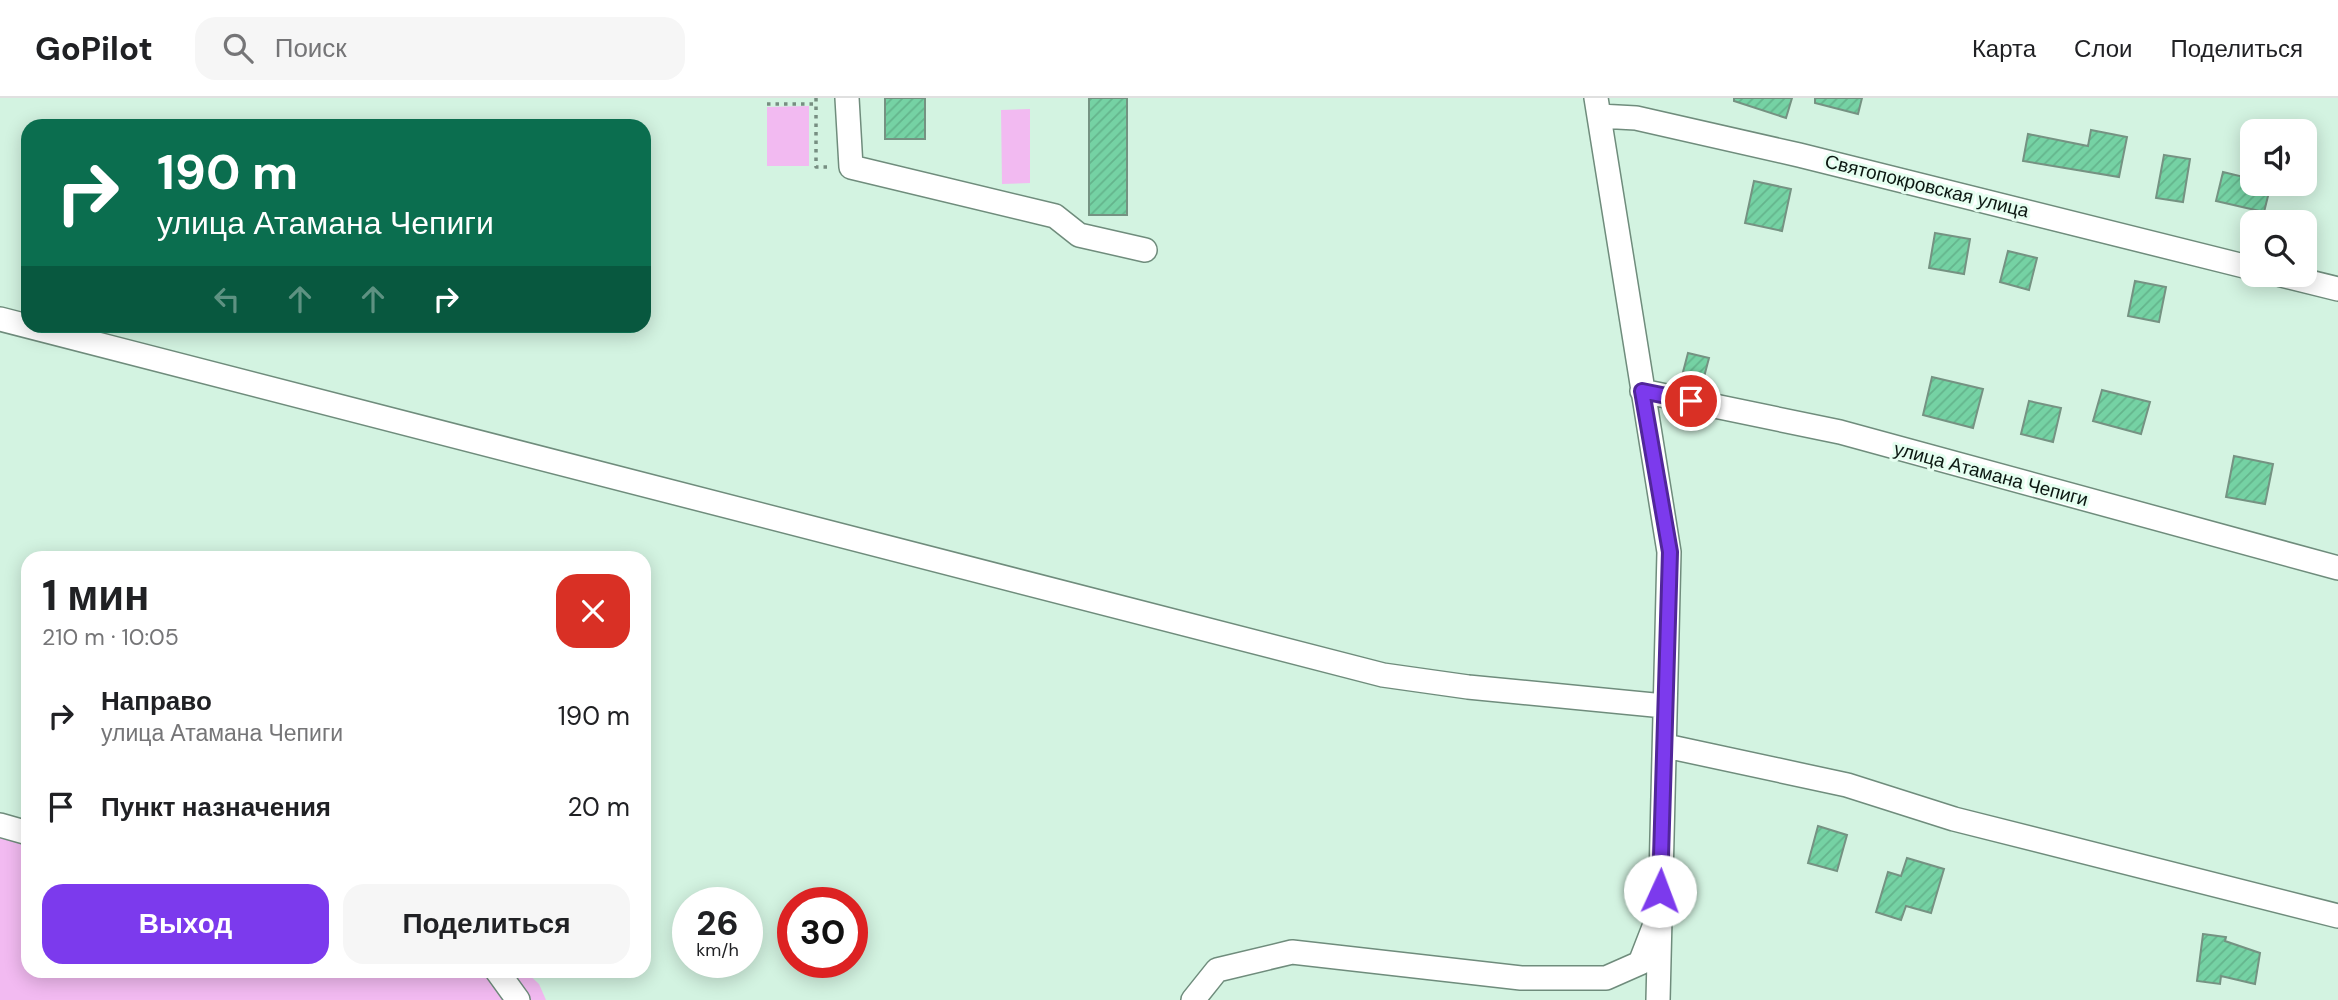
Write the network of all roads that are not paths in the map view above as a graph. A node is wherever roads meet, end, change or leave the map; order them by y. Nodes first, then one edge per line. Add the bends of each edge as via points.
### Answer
1 (847, 98) edge
2 (1598, 107) edge
3 (1634, 108) edge
4 (1145, 250) dead end
5 (2240, 265) edge
6 (2317, 284) edge
7 (2338, 289) edge
8 (0, 319) edge
9 (21, 324) edge
10 (54, 333) edge
11 (1642, 391) junction
12 (2338, 568) edge
13 (1664, 706) junction
14 (1666, 746) junction
15 (0, 825) edge
16 (21, 831) edge
17 (1660, 915) junction
18 (2338, 916) edge
19 (502, 978) edge
20 (518, 1000) edge
21 (1193, 1000) edge
22 (1658, 1000) edge

1 - 4 street via 851,167 1055,216 1079,235
2 - 3 street, Святопокровская улица
2 - 11 street
3 - 5 street, Святопокровская улица via 1813,158
6 - 7 street
8 - 9 street
10 - 13 street via 1383,675
11 - 12 street, улица Атамана Чепиги via 1840,432
11 - 13 street via 1670,552
13 - 14 street
14 - 17 street
14 - 18 street via 1847,785 1954,819
15 - 16 street
17 - 21 street via 1640,963 1606,978 1521,978 1292,952 1217,970
17 - 22 street
19 - 20 street

